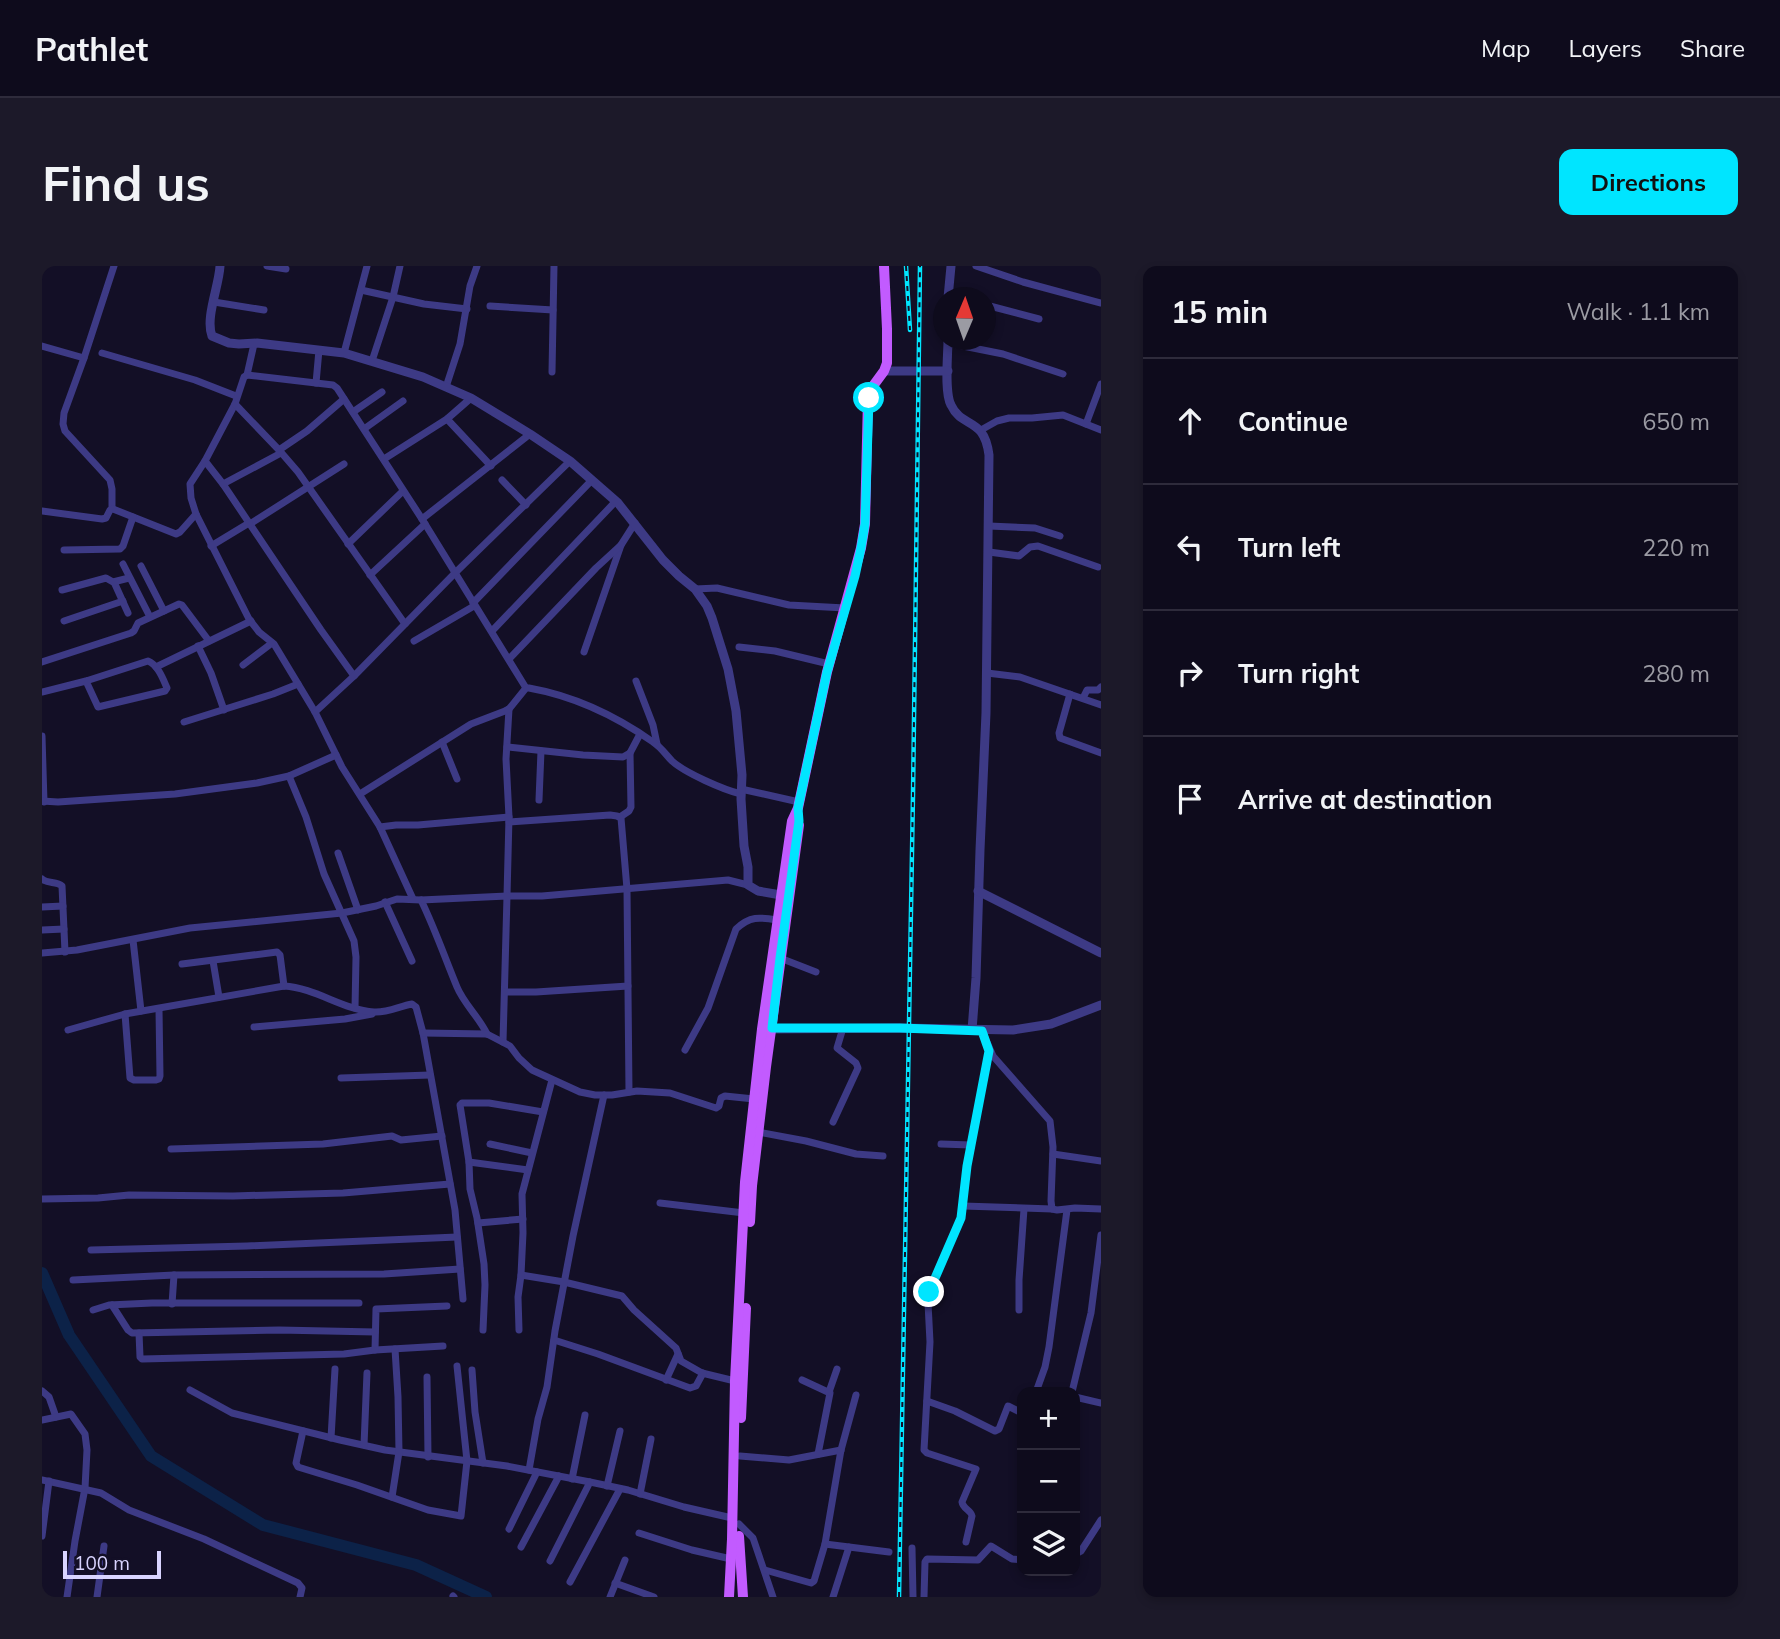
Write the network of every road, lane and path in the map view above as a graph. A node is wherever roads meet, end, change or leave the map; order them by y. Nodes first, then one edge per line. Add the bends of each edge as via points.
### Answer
1 (114, 266) edge
2 (220, 266) edge
3 (267, 266) edge
4 (368, 266) edge
5 (400, 266) edge
6 (477, 266) edge
7 (554, 266) edge
8 (884, 266) edge
9 (951, 266) edge
10 (975, 266) edge
11 (286, 270) dead end
12 (949, 287) edge
13 (361, 290) junction
14 (393, 297) junction
15 (214, 302) junction
16 (1101, 303) edge
17 (490, 306) dead end
18 (996, 308) edge
19 (467, 309) junction
20 (264, 310) dead end
21 (554, 310) junction
22 (1039, 319) dead end
23 (254, 344) junction
24 (42, 346) edge
25 (319, 350) junction
26 (948, 350) edge
27 (987, 350) edge
28 (102, 353) dead end
29 (344, 353) junction
30 (84, 358) junction
31 (372, 361) junction
32 (884, 371) junction
33 (948, 371) junction
34 (552, 372) dead end
35 (1063, 374) dead end
36 (247, 375) junction
37 (316, 383) junction
38 (1101, 384) edge
39 (446, 387) junction
40 (382, 392) dead end
41 (471, 398) junction
42 (344, 399) junction
43 (236, 400) junction
44 (402, 401) dead end
45 (352, 412) junction
46 (447, 418) junction
47 (1086, 424) junction
48 (364, 429) junction
49 (981, 430) junction
50 (1101, 430) edge
51 (530, 434) junction
52 (280, 451) junction
53 (384, 459) junction
54 (205, 461) junction
55 (570, 461) junction
56 (344, 464) dead end
57 (491, 466) junction
58 (502, 480) dead end
59 (592, 480) junction
60 (223, 484) junction
61 (308, 487) junction
62 (403, 491) junction
63 (616, 501) junction
64 (526, 506) junction
65 (112, 509) junction
66 (42, 511) edge
67 (196, 514) junction
68 (133, 517) junction
69 (424, 522) junction
70 (250, 523) junction
71 (635, 523) junction
72 (989, 526) junction
73 (1060, 536) dead end
74 (348, 544) junction
75 (621, 545) junction
76 (211, 546) junction
77 (64, 550) dead end
78 (989, 552) junction
79 (123, 564) dead end
80 (141, 566) dead end
81 (1098, 567) dead end
82 (455, 573) junction
83 (370, 575) junction
84 (129, 578) junction
85 (114, 582) junction
86 (695, 589) junction
87 (62, 590) dead end
88 (123, 601) junction
89 (474, 604) junction
90 (845, 608) junction
91 (164, 611) junction
92 (128, 613) dead end
93 (150, 617) junction
94 (64, 621) dead end
95 (251, 621) junction
96 (405, 624) junction
97 (492, 631) junction
98 (209, 641) junction
99 (414, 641) dead end
100 (272, 643) junction
101 (198, 646) junction
102 (739, 647) dead end
103 (584, 652) dead end
104 (509, 659) junction
105 (42, 662) edge
106 (829, 664) junction
107 (243, 665) dead end
108 (156, 667) junction
109 (987, 673) junction
110 (354, 676) junction
111 (86, 681) junction
112 (636, 681) dead end
113 (298, 684) junction
114 (1101, 687) edge
115 (526, 688) junction
116 (42, 692) edge
117 (1070, 694) junction
118 (1083, 698) junction
119 (1101, 705) edge
120 (509, 709) junction
121 (224, 710) junction
122 (315, 712) junction
123 (184, 722) dead end
124 (640, 734) junction
125 (42, 736) edge
126 (442, 743) junction
127 (657, 744) junction
128 (507, 747) junction
129 (541, 751) junction
130 (630, 753) junction
131 (1101, 753) edge
132 (336, 755) junction
133 (289, 776) junction
134 (457, 779) dead end
135 (741, 791) junction
136 (360, 794) junction
137 (539, 800) dead end
138 (43, 801) edge
139 (798, 805) junction
140 (620, 817) junction
141 (509, 819) junction
142 (380, 827) junction
143 (338, 853) dead end
144 (42, 879) edge
145 (748, 885) junction
146 (627, 889) junction
147 (978, 891) junction
148 (781, 895) junction
149 (507, 896) junction
150 (417, 900) junction
151 (385, 902) junction
152 (63, 906) junction
153 (42, 907) edge
154 (358, 909) junction
155 (342, 913) junction
156 (777, 920) junction
157 (64, 929) junction
158 (42, 930) edge
159 (132, 940) junction
160 (65, 952) junction
161 (42, 953) edge
162 (1101, 953) edge
163 (780, 958) junction
164 (213, 961) junction
165 (412, 961) dead end
166 (182, 964) dead end
167 (816, 972) dead end
168 (284, 986) junction
169 (628, 986) junction
170 (505, 992) junction
171 (219, 997) junction
172 (1101, 1005) edge
173 (355, 1008) junction
174 (159, 1009) junction
175 (141, 1012) junction
176 (376, 1012) junction
177 (125, 1014) junction
178 (254, 1027) dead end
179 (843, 1028) junction
180 (767, 1029) junction
181 (68, 1030) dead end
182 (972, 1030) junction
183 (982, 1031) junction
184 (423, 1033) junction
185 (487, 1034) junction
186 (503, 1042) junction
187 (685, 1050) dead end
188 (989, 1051) junction
189 (430, 1075) junction
190 (341, 1078) dead end
191 (552, 1080) junction
192 (629, 1091) junction
193 (604, 1095) junction
194 (754, 1099) junction
195 (544, 1112) junction
196 (833, 1122) dead end
197 (758, 1132) junction
198 (442, 1136) junction
199 (490, 1144) dead end
200 (941, 1144) dead end
201 (971, 1145) junction
202 (171, 1149) dead end
203 (532, 1153) junction
204 (1053, 1154) junction
205 (884, 1156) dead end
206 (1101, 1161) edge
207 (469, 1162) junction
208 (528, 1170) junction
209 (450, 1184) junction
210 (42, 1199) edge
211 (660, 1203) dead end
212 (963, 1206) junction
213 (1024, 1209) junction
214 (1052, 1209) junction
215 (1101, 1209) edge
216 (1067, 1210) junction
217 (744, 1213) junction
218 (523, 1219) junction
219 (478, 1223) junction
220 (1101, 1235) edge
221 (457, 1237) junction
222 (91, 1250) dead end
223 (460, 1269) junction
224 (174, 1275) junction
225 (521, 1275) junction
226 (73, 1280) dead end
227 (564, 1282) junction
228 (463, 1299) dead end
229 (359, 1303) dead end
230 (172, 1304) junction
231 (113, 1305) junction
232 (447, 1306) dead end
233 (93, 1310) dead end
234 (1019, 1310) dead end
235 (483, 1330) dead end
236 (519, 1330) dead end
237 (375, 1332) junction
238 (139, 1333) junction
239 (554, 1340) junction
240 (443, 1346) dead end
241 (395, 1349) junction
242 (375, 1350) junction
243 (678, 1354) junction
244 (457, 1366) dead end
245 (335, 1369) dead end
246 (837, 1369) dead end
247 (472, 1370) dead end
248 (367, 1373) dead end
249 (703, 1373) junction
250 (427, 1377) dead end
251 (666, 1380) junction
252 (802, 1380) dead end
253 (735, 1381) junction
254 (1038, 1387) edge
255 (1073, 1387) edge
256 (190, 1390) dead end
257 (42, 1391) edge
258 (829, 1392) junction
259 (856, 1395) dead end
260 (1080, 1399) edge
261 (927, 1401) junction
262 (1101, 1403) edge
263 (1017, 1410) edge
264 (585, 1415) dead end
265 (56, 1417) junction
266 (42, 1420) edge
267 (303, 1431) junction
268 (620, 1431) dead end
269 (331, 1438) junction
270 (651, 1439) dead end
271 (363, 1446) junction
272 (841, 1450) junction
273 (398, 1452) junction
274 (818, 1454) junction
275 (740, 1456) junction
276 (428, 1457) junction
277 (467, 1461) junction
278 (483, 1463) junction
279 (533, 1471) junction
280 (559, 1476) junction
281 (572, 1479) junction
282 (46, 1481) edge
283 (590, 1482) junction
284 (607, 1486) junction
285 (85, 1488) junction
286 (620, 1489) junction
287 (640, 1494) junction
288 (393, 1497) junction
289 (1101, 1520) edge
290 (736, 1521) junction
291 (43, 1523) edge
292 (509, 1529) dead end
293 (639, 1534) dead end
294 (42, 1536) edge
295 (966, 1542) dead end
296 (825, 1544) junction
297 (104, 1546) dead end
298 (849, 1547) junction
299 (521, 1548) dead end
300 (912, 1548) dead end
301 (889, 1552) dead end
302 (1080, 1552) edge
303 (625, 1560) dead end
304 (1017, 1560) edge
305 (550, 1562) dead end
306 (734, 1566) junction
307 (765, 1570) junction
308 (570, 1582) dead end
309 (615, 1583) junction
310 (648, 1596) edge
311 (773, 1596) edge
312 (66, 1597) edge
313 (97, 1597) edge
314 (300, 1597) edge
315 (610, 1597) edge
316 (729, 1597) edge
317 (736, 1597) edge
318 (743, 1597) edge
319 (833, 1597) edge
320 (913, 1597) edge
321 (924, 1597) edge

1 - 30 street
2 - 15 street
3 - 11 street
4 - 13 street
5 - 14 street
6 - 19 street
7 - 21 street
8 - 32 main road via 888,351
9 - 12 street
10 - 16 street
13 - 14 street
13 - 29 street
14 - 19 street
14 - 31 street
15 - 20 street
15 - 23 street via 212,336 229,343
17 - 21 street
18 - 22 street
19 - 39 street
21 - 34 street
23 - 25 street
23 - 36 street
24 - 30 street
25 - 29 street
25 - 37 street
26 - 33 street
27 - 35 street
28 - 43 street via 195,380
29 - 31 street
30 - 65 street via 64,412 63,428 110,480
31 - 39 street
32 - 33 street
32 - 90 main road via 869,398 865,524
33 - 49 street via 951,406
36 - 37 street
36 - 43 street
37 - 42 street via 335,386
38 - 47 street
39 - 41 street
40 - 45 street
41 - 46 street
41 - 51 street
42 - 45 street
42 - 52 street
43 - 52 street
43 - 54 street
44 - 48 street
45 - 48 street
46 - 53 street
46 - 57 street
47 - 49 street via 1066,415 1016,417
47 - 50 street
48 - 53 street
49 - 72 street via 989,455
51 - 55 street
51 - 57 street
52 - 60 street
52 - 61 street
53 - 62 street
54 - 60 street
54 - 67 street via 190,484
55 - 59 street
55 - 64 street
56 - 61 street
57 - 69 street
58 - 64 street
59 - 63 street
59 - 89 street
60 - 70 street
61 - 70 street
61 - 74 street
62 - 69 street
62 - 74 street
63 - 71 street
63 - 97 street
64 - 82 street
65 - 66 street via 102,519
65 - 68 street
67 - 68 street via 176,534
67 - 76 street
68 - 77 street via 120,549
69 - 82 street
69 - 83 street
70 - 76 street
70 - 110 street
71 - 75 street
71 - 86 street via 663,560
72 - 73 street via 1035,528
72 - 78 street
74 - 83 street
75 - 103 street
75 - 104 street
76 - 95 street
78 - 81 street via 1019,556 1038,546
78 - 109 street
79 - 84 street
80 - 91 street
82 - 89 street
82 - 96 street
83 - 96 street
84 - 85 street
84 - 93 street
85 - 87 street via 106,578
85 - 88 street
86 - 90 street via 717,588 789,605
86 - 135 street via 712,618 728,669 736,711
88 - 92 street
88 - 94 street
89 - 97 street
89 - 99 street
90 - 106 main road
91 - 93 street
91 - 98 street via 181,604
93 - 105 street via 131,633
95 - 98 street
95 - 100 street
96 - 110 street
97 - 104 street
98 - 101 street
100 - 107 street
100 - 113 street
101 - 108 street
101 - 121 street
102 - 106 street
104 - 115 street
106 - 139 main road
108 - 111 street via 146,662
108 - 111 street via 166,690 99,707
109 - 117 street via 1020,677
109 - 147 street
110 - 122 street
111 - 116 street
112 - 127 street
113 - 121 street
113 - 122 street
114 - 118 street via 1087,690
115 - 120 street
115 - 124 street via 581,702
117 - 118 street
117 - 131 street via 1060,738
118 - 119 street
120 - 126 street
120 - 128 street
121 - 123 street
122 - 132 street
124 - 127 street
124 - 130 street
125 - 138 street
126 - 134 street
126 - 136 street
127 - 135 street via 685,770 732,792
128 - 129 street
128 - 141 street
129 - 130 street via 603,757
129 - 137 street
130 - 140 street via 631,807
132 - 133 street
132 - 136 street
133 - 138 street via 175,794
133 - 155 street
135 - 139 street
135 - 145 street
136 - 142 street
139 - 148 main road
139 - 163 main road
140 - 141 street
140 - 146 street
141 - 142 street
141 - 149 street
142 - 150 street
143 - 154 street
144 - 152 street via 61,885
145 - 146 street via 728,880
145 - 148 street
146 - 149 street
146 - 169 street
147 - 162 street
147 - 182 street
148 - 156 main road
149 - 150 street
149 - 170 street
150 - 151 street
150 - 185 street via 438,936 457,988
151 - 154 street
151 - 165 street
152 - 153 street
152 - 157 street
154 - 155 street
155 - 159 street via 199,927
155 - 173 street via 355,948
156 - 180 main road
156 - 187 street via 754,918 736,929 708,1008
157 - 158 street
157 - 160 street
159 - 160 street
159 - 175 street
160 - 161 street
163 - 167 street
163 - 180 main road
164 - 166 street
164 - 168 street via 279,953
164 - 171 street
168 - 171 street
168 - 173 street
169 - 170 street
169 - 192 street
170 - 186 street
171 - 174 street
172 - 183 street via 1051,1024
173 - 176 street
174 - 175 street
174 - 177 street via 160,1076 156,1080 130,1078
175 - 177 street
176 - 178 street
176 - 184 street via 412,1004
177 - 181 street
179 - 180 street
179 - 182 street
179 - 196 street via 837,1048 858,1068
180 - 194 main road
180 - 197 main road
182 - 183 street
183 - 188 street
184 - 185 street
184 - 189 street
185 - 186 street
186 - 191 street via 532,1070
188 - 201 street
188 - 204 street via 1046,1115 1052,1128
189 - 190 street
189 - 198 street
191 - 193 street via 580,1092
191 - 195 street
192 - 193 street
192 - 194 street via 670,1093 716,1108 723,1096
193 - 227 street
194 - 217 main road
195 - 203 street
195 - 207 street via 491,1103 461,1104
197 - 205 street
197 - 275 main road
198 - 202 street
198 - 209 street
199 - 203 street
200 - 201 street
201 - 212 street
203 - 208 street
204 - 206 street
204 - 214 street
207 - 208 street
207 - 219 street
208 - 218 street
209 - 210 street via 343,1193
209 - 221 street
211 - 217 street
212 - 213 street
212 - 261 street via 929,1292
213 - 214 street
213 - 234 street
214 - 216 street
215 - 216 street
216 - 254 street via 1049,1347
217 - 253 main road
218 - 219 street
218 - 225 street
219 - 235 street via 485,1272
220 - 255 street via 1091,1313
221 - 222 street
221 - 223 street
223 - 224 street
223 - 228 street
224 - 226 street
224 - 230 street
225 - 227 street
225 - 236 street
227 - 239 street
227 - 243 street via 622,1296
229 - 230 street
230 - 231 street
231 - 233 street
231 - 238 street via 129,1331
232 - 237 street via 376,1308
237 - 238 street
237 - 242 street
238 - 242 street via 142,1359
239 - 251 street
239 - 279 street
240 - 241 street
241 - 242 street
241 - 273 street
243 - 249 street via 681,1361
243 - 251 street
244 - 277 street
245 - 269 street
246 - 258 street
247 - 278 street
248 - 271 street
249 - 251 street via 694,1388
249 - 253 street
250 - 276 street
252 - 258 street
253 - 290 main road
256 - 267 street via 223,1410
257 - 265 street
258 - 274 street
259 - 272 street
260 - 262 street
261 - 263 street via 995,1431 1008,1406
261 - 295 street via 925,1451 976,1470 962,1502 972,1516
264 - 281 street
265 - 266 street
265 - 285 street via 71,1414 85,1434
267 - 269 street
267 - 288 street via 297,1467
268 - 284 street
269 - 271 street
270 - 287 street
271 - 273 street
272 - 274 street
272 - 296 street
273 - 276 street
273 - 288 street
274 - 275 street via 789,1460
275 - 290 main road
276 - 277 street
277 - 278 street
277 - 288 street via 461,1516
278 - 279 street
279 - 280 street
279 - 292 street
280 - 281 street
280 - 299 street
281 - 283 street
282 - 285 street
282 - 291 street
283 - 284 street
283 - 305 street
284 - 286 street
285 - 312 street
285 - 314 street via 298,1583
286 - 287 street
286 - 308 street
287 - 290 street
289 - 302 street
290 - 306 main road
290 - 307 street via 753,1538
291 - 294 street
293 - 306 street
296 - 298 street
296 - 307 street via 812,1583
297 - 313 street
298 - 301 street
298 - 319 street
300 - 320 street
303 - 309 street
304 - 321 street via 992,1546 978,1560 927,1559
306 - 316 main road
306 - 317 main road
306 - 318 main road
307 - 311 street
309 - 310 street
309 - 315 street

